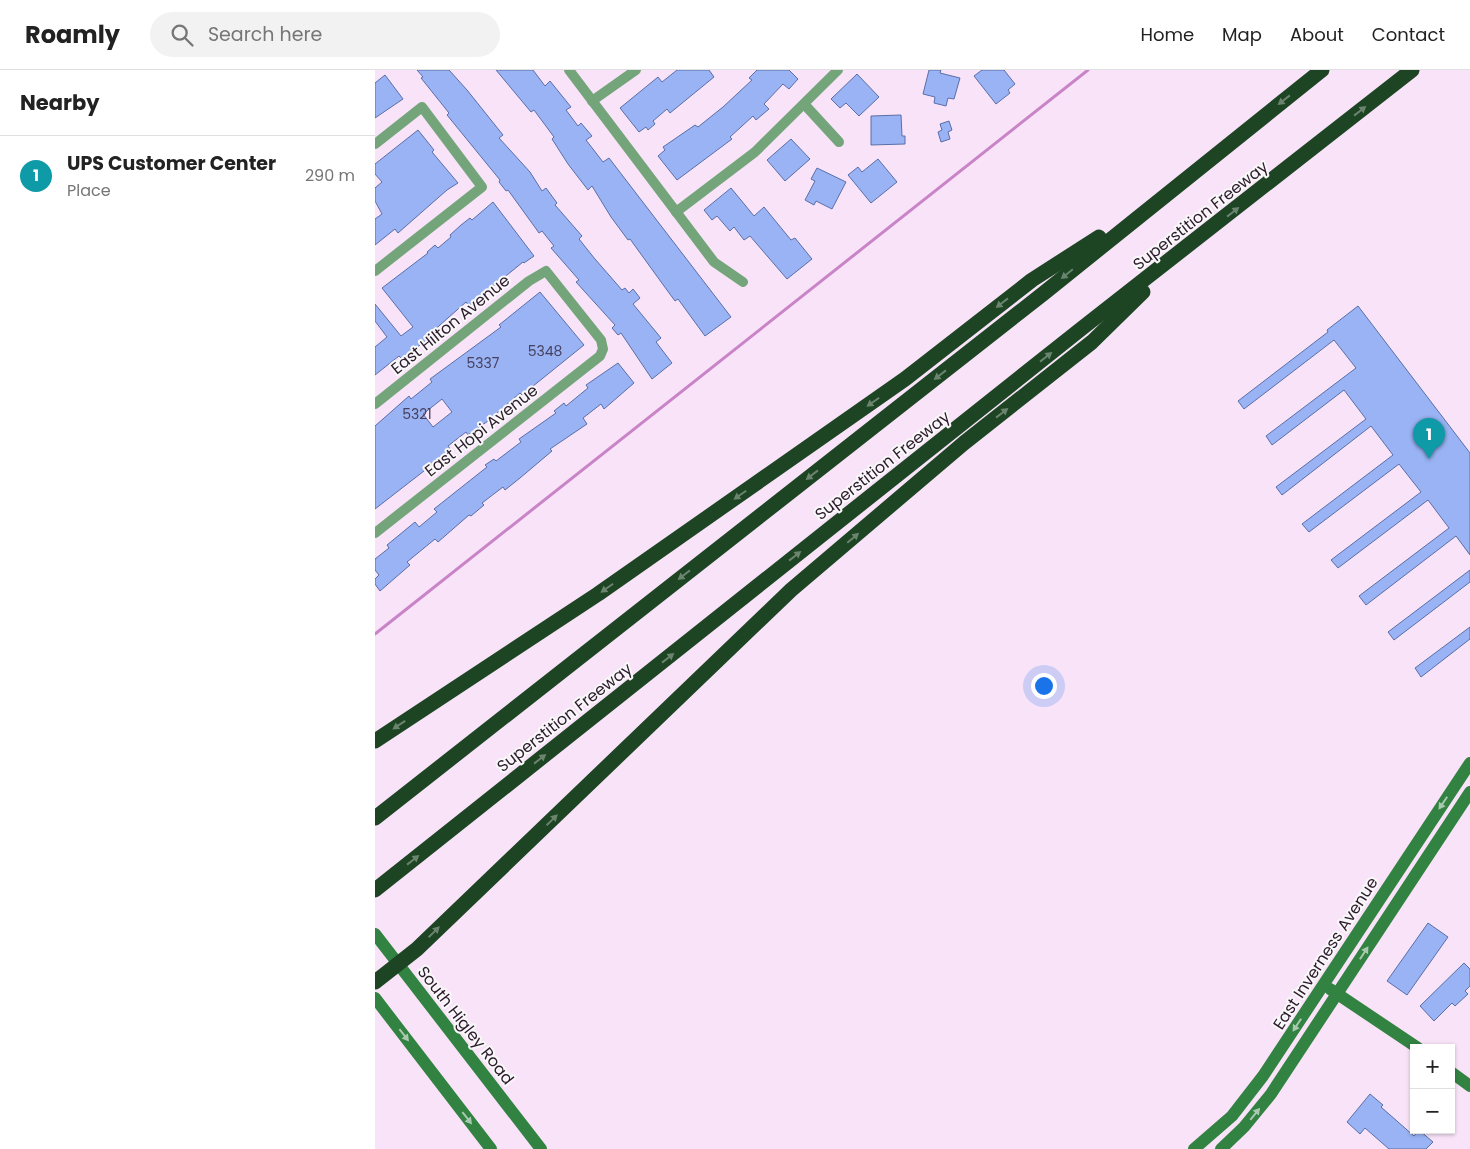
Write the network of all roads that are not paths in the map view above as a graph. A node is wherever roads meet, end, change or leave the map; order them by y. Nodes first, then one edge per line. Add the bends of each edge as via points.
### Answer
1 (569, 70) edge
2 (635, 70) edge
3 (838, 70) edge
4 (1322, 70) edge
5 (1412, 70) edge
6 (592, 101) junction
7 (805, 104) junction
8 (839, 142) dead end
9 (375, 144) edge
10 (1159, 199) junction
11 (676, 212) junction
12 (1195, 242) junction
13 (375, 271) edge
14 (546, 271) joint
15 (743, 282) dead end
16 (375, 404) edge
17 (375, 533) edge
18 (375, 741) edge
19 (1470, 763) edge
20 (1470, 792) edge
21 (375, 818) edge
22 (375, 890) edge
23 (376, 936) edge
24 (398, 965) junction
25 (375, 982) edge
26 (1324, 985) junction
27 (1337, 994) junction
28 (375, 998) edge
29 (1413, 1044) edge
30 (1455, 1075) edge
31 (1470, 1086) edge
32 (491, 1149) edge
33 (541, 1149) edge
34 (1194, 1149) edge
35 (1221, 1149) edge

1 - 6 street
2 - 6 street
3 - 7 street
4 -> 10 highway
12 -> 5 highway, Superstition Freeway
6 - 11 street
7 - 8 street
7 - 11 street via 755,152
9 - 13 street via 422,107 482,187
10 -> 18 highway via 1031,280 897,385 598,594
10 -> 21 highway
11 - 15 street via 713,262
22 -> 12 highway, Superstition Freeway
24 -> 12 highway via 791,590 964,443 1092,342
14 - 16 street, East Hilton Avenue via 529,281
14 - 17 street, East Hopi Avenue via 601,340 603,349 600,356
19 -> 26 street, East Inverness Avenue
27 -> 20 street, East Inverness Avenue
23 - 24 street, South Higley Road
24 - 25 highway
24 - 33 street, South Higley Road
26 - 27 street
26 -> 34 street, East Inverness Avenue via 1249,1096
27 - 29 street
35 -> 27 street, East Inverness Avenue via 1271,1094
28 -> 32 street
30 - 31 street

